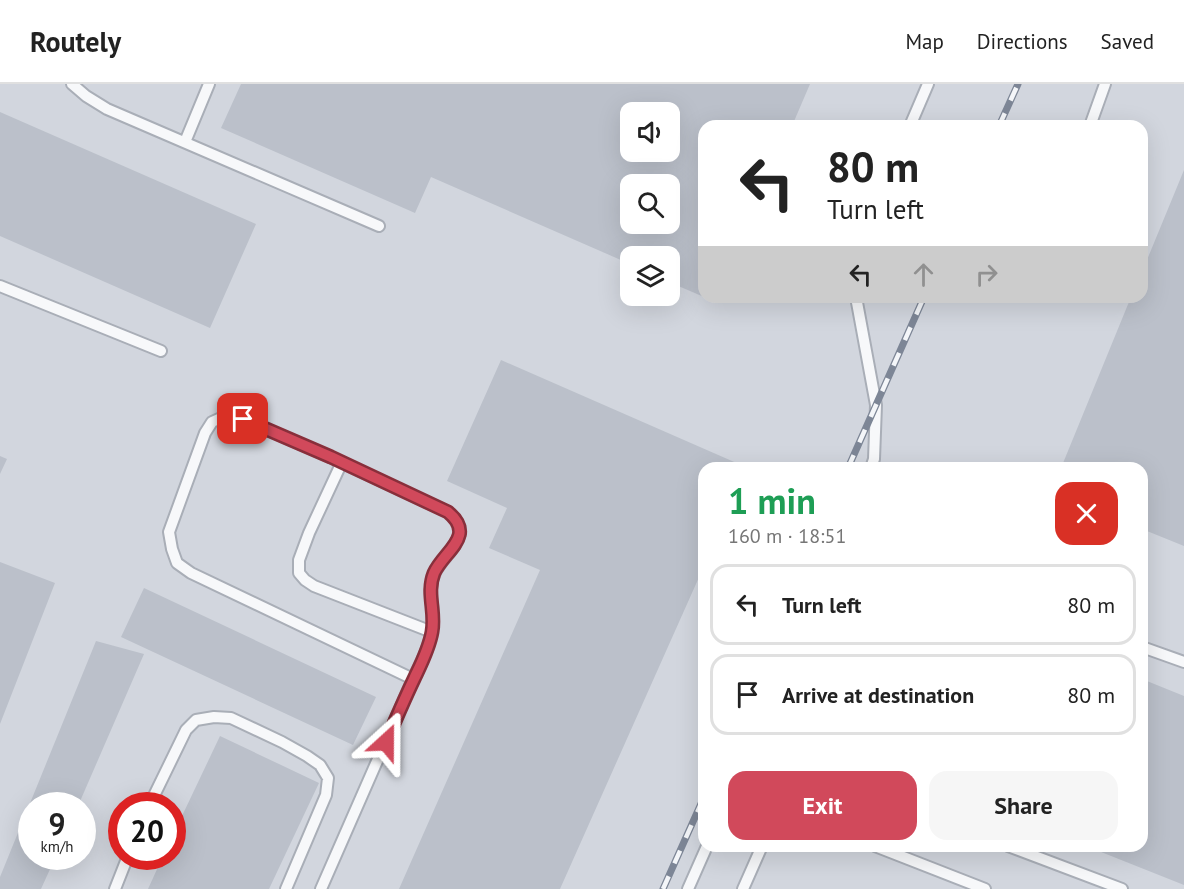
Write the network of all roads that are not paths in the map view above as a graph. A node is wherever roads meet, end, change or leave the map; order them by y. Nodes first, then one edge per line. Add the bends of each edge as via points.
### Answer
1 (72, 84) edge
2 (209, 84) edge
3 (928, 84) edge
4 (1105, 84) edge
5 (913, 120) edge
6 (1092, 120) edge
7 (185, 142) junction
8 (379, 226) dead end
9 (0, 286) edge
10 (857, 303) edge
11 (161, 351) dead end
12 (342, 462) junction
13 (873, 462) edge
14 (432, 632) junction
15 (1148, 649) edge
16 (1184, 662) edge
17 (413, 680) junction
18 (156, 792) edge
19 (704, 852) edge
20 (759, 852) edge
21 (890, 852) edge
22 (1024, 852) edge
23 (122, 870) edge
24 (115, 889) edge
25 (286, 889) edge
26 (321, 889) edge
27 (688, 889) edge
28 (743, 889) edge
29 (985, 889) edge
30 (1122, 889) edge

1 - 7 lane via 107,109
2 - 7 lane
3 - 5 lane
4 - 6 lane
7 - 8 lane
9 - 11 lane
10 - 13 lane via 876,405
12 - 14 lane via 448,512 458,523 456,543 434,573 430,588
12 - 14 lane via 299,560 299,573 314,586
12 - 17 lane via 243,419 223,417 212,422 195,457 169,532 172,549 177,563 191,573
14 - 17 lane
15 - 16 lane
17 - 26 lane
18 - 25 lane via 186,730 196,720 214,717 231,718 320,765 328,778 326,795
19 - 27 lane
20 - 28 lane
21 - 29 lane
22 - 30 lane
23 - 24 lane

